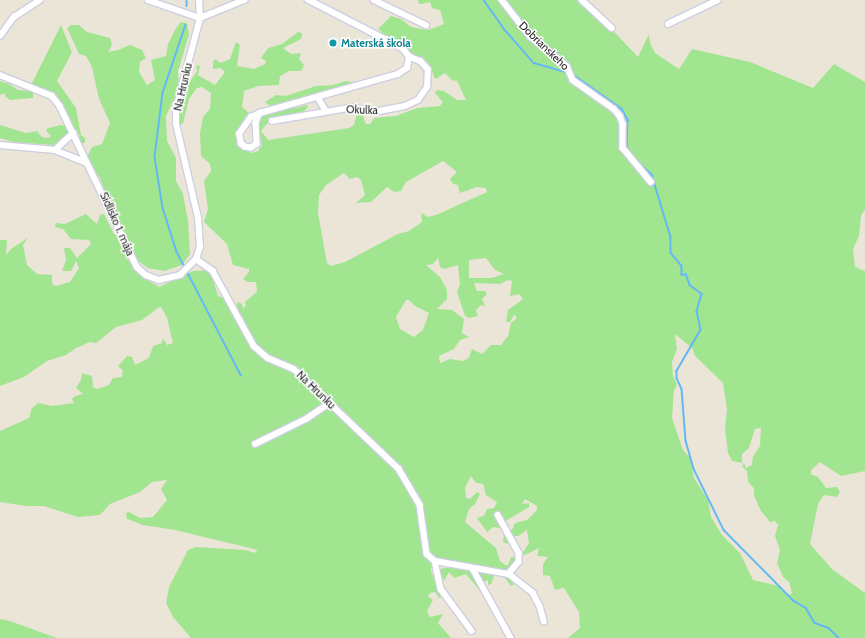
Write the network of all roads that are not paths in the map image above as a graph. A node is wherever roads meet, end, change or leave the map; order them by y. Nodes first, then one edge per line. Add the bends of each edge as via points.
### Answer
1 (40, 0) edge
2 (148, 0) edge
3 (199, 0) edge
4 (244, 0) edge
5 (308, 0) edge
6 (374, 0) edge
7 (502, 0) edge
8 (582, 0) edge
9 (718, 0) edge
10 (317, 2) edge
11 (200, 18) junction
12 (668, 24) dead end
13 (426, 25) dead end
14 (612, 28) dead end
15 (0, 36) edge
16 (409, 57) junction
17 (0, 75) edge
18 (318, 97) junction
19 (326, 111) junction
20 (260, 113) junction
21 (272, 121) dead end
22 (73, 133) junction
23 (0, 145) edge
24 (55, 150) junction
25 (85, 162) junction
26 (651, 182) dead end
27 (196, 259) junction
28 (330, 403) junction
29 (255, 444) dead end
30 (498, 515) dead end
31 (435, 562) junction
32 (472, 569) junction
33 (509, 574) junction
34 (544, 621) dead end
35 (472, 631) dead end
36 (510, 638) edge

1 - 15 street via 14,17
2 - 11 street
3 - 11 street, Na Hrunku
4 - 11 street
5 - 10 street, Okulka
6 - 13 street
7 - 26 street, Dobrianskeho via 530,36 569,69 573,78 620,116 624,124 622,148
8 - 14 street
9 - 12 street
10 - 16 street, Okulka via 403,50
11 - 27 street, Na Hrunku via 176,109 176,124 198,218 200,247
16 - 18 street, Okulka via 407,68 398,74
16 - 19 street, Okulka via 422,62 428,70 427,87 418,100 405,106 379,111 365,111 355,107
17 - 22 street, Sídlisko 1. mája via 52,96 60,106
18 - 19 street
18 - 20 street, Okulka
19 - 21 street, Okulka
20 - 20 street via 251,117 239,134 241,144 245,147 252,148 257,144 256,123
22 - 24 street
22 - 25 street, Sídlisko 1. mája
23 - 24 street
24 - 25 street
25 - 27 street, Sídlisko 1. mája via 98,182 130,255 146,275 159,280 168,279 180,275
27 - 28 street, Na Hrunku via 212,270 254,346 268,358 294,368
28 - 29 street via 306,419
28 - 31 street, Na Hrunku via 399,469 411,487 420,505 427,554
30 - 33 street via 519,553 519,562
31 - 32 street
31 - 35 street, Na Hrunku via 441,589
32 - 33 street
32 - 36 street
33 - 34 street via 533,593

